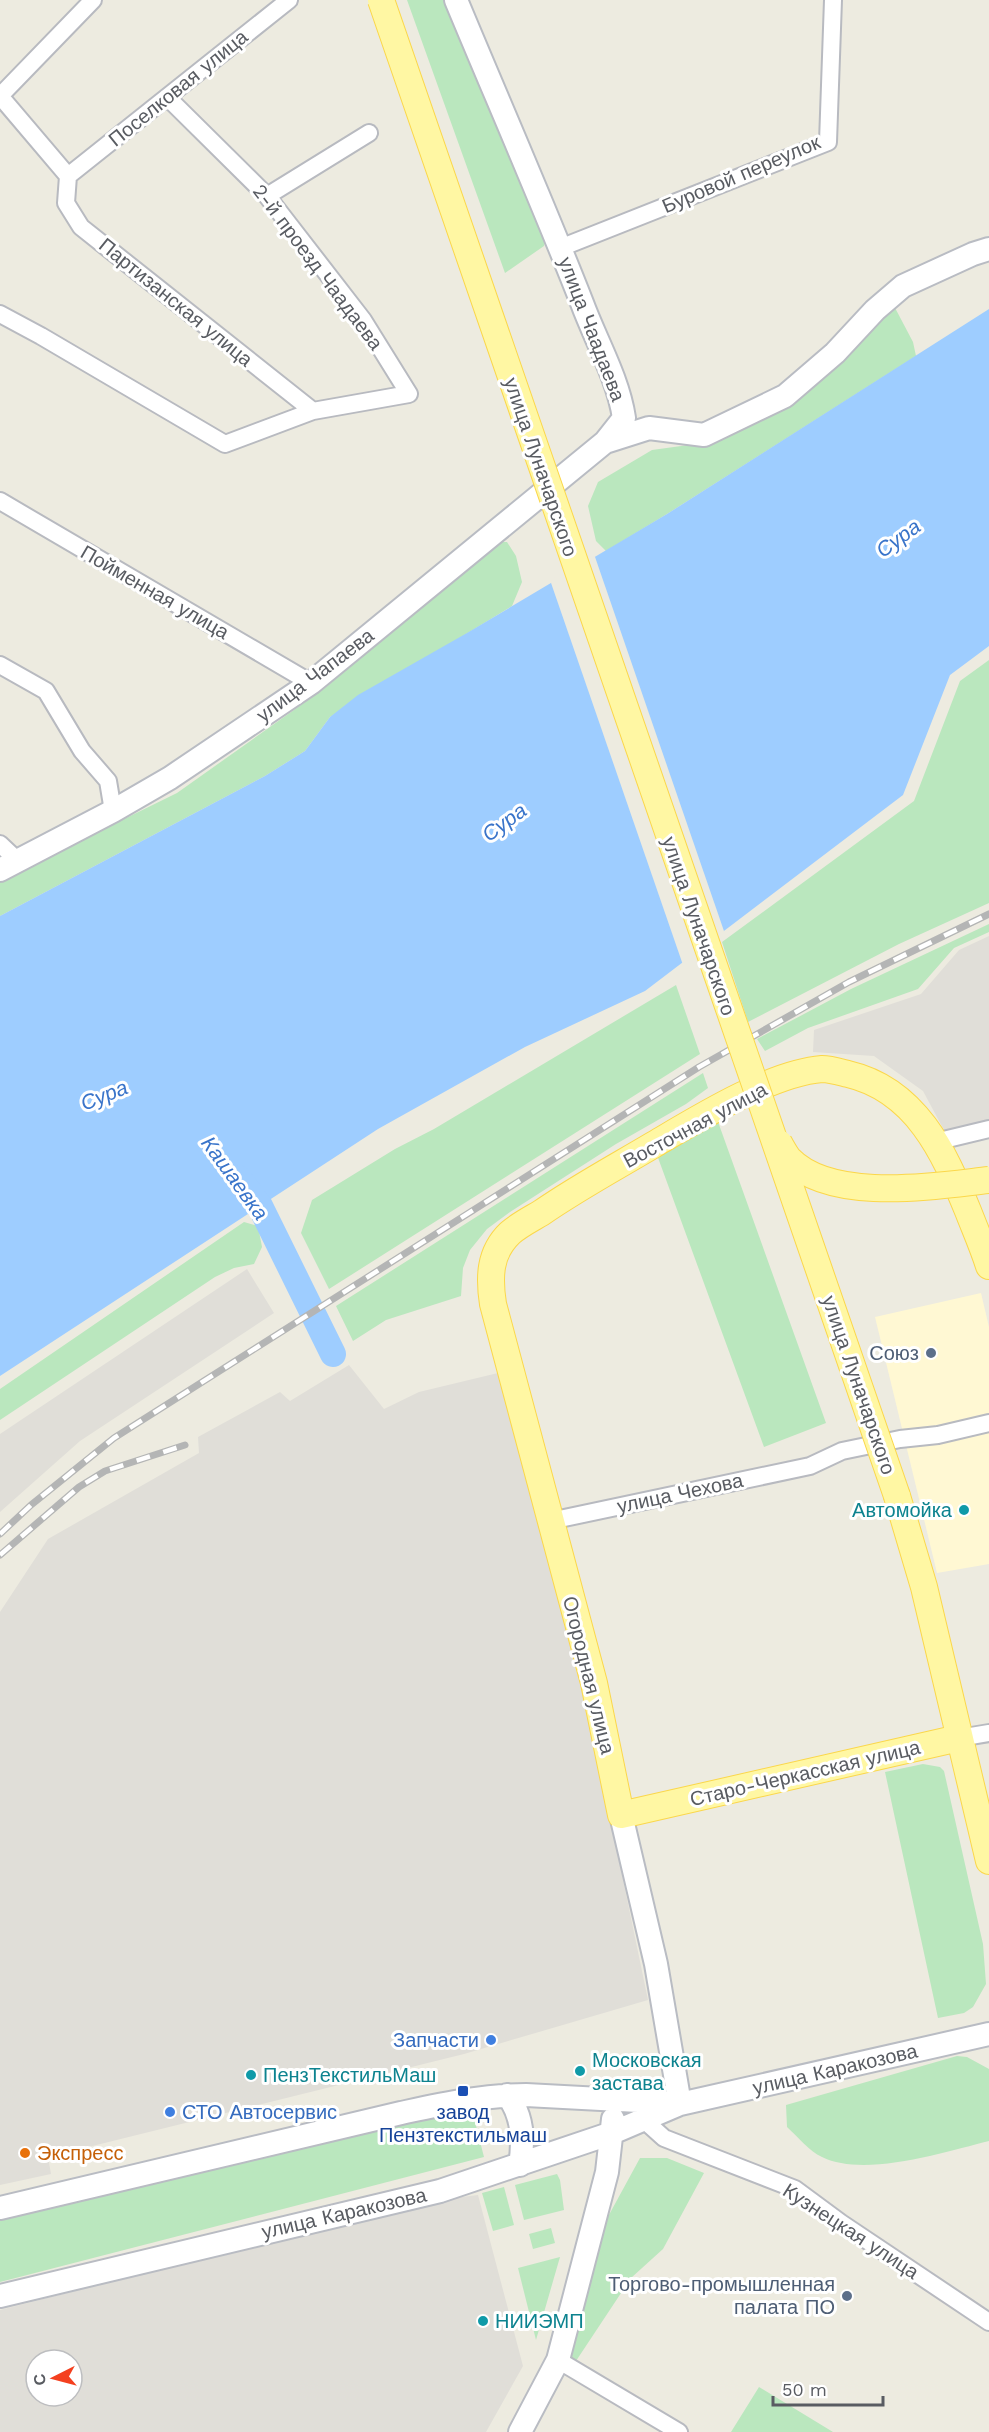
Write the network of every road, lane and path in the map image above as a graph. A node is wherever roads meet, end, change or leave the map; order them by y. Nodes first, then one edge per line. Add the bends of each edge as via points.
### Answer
1 (93, 0) edge
2 (289, 0) edge
3 (381, 0) edge
4 (456, 0) edge
5 (832, 0) edge
6 (0, 96) edge
7 (167, 97) junction
8 (369, 133) dead end
9 (68, 176) junction
10 (267, 196) junction
11 (560, 248) junction
12 (989, 249) edge
13 (0, 314) edge
14 (313, 411) junction
15 (605, 442) junction
16 (0, 501) edge
17 (0, 665) edge
18 (311, 683) junction
19 (113, 811) junction
20 (0, 844) edge
21 (9, 866) edge
22 (989, 1129) edge
23 (770, 1130) junction
24 (935, 1142) junction
25 (989, 1180) edge
26 (985, 1239) edge
27 (498, 1251) joint
28 (989, 1424) edge
29 (550, 1521) junction
30 (989, 1732) edge
31 (959, 1738) junction
32 (621, 1815) junction
33 (989, 1861) edge
34 (989, 2034) edge
35 (507, 2095) junction
36 (605, 2099) junction
37 (680, 2104) junction
38 (644, 2120) junction
39 (612, 2133) junction
40 (520, 2165) junction
41 (0, 2208) edge
42 (0, 2296) edge
43 (989, 2322) edge
44 (558, 2360) junction
45 (520, 2432) edge
46 (679, 2432) edge

1 - 6 street
2 - 7 street, Поселковая улица
3 - 23 main road, улица Луначарского, bridge
4 - 11 main road, улица Чаадаева
5 - 11 street, Буровой переулок via 828,142
6 - 9 street
7 - 9 street, Поселковая улица
7 - 10 street, 2-й проезд Чаадаева
8 - 10 street
9 - 14 street, Партизанская улица via 66,203 81,227
10 - 14 street, 2-й проезд Чаадаева via 363,320 409,394
11 - 15 main road, улица Чаадаева via 620,393 624,418
12 - 15 main road via 903,286 785,396 704,435 649,428
13 - 14 street via 225,444
15 - 18 main road, улица Чапаева
16 - 18 street, Пойменная улица
17 - 19 street via 46,691 82,751 108,781
18 - 19 main road, улица Чапаева via 170,778
19 - 21 main road, улица Чапаева
20 - 21 street
22 - 24 street
23 - 25 main road, bridge via 789,1159 817,1177 848,1186 901,1188
23 - 31 main road, улица Луначарского, bridge via 897,1496 924,1587
24 - 26 main road, Восточная улица
24 - 27 main road, Восточная улица via 915,1113 891,1091 872,1082 822,1069 780,1079 707,1113 559,1200 510,1233
27 - 29 main road, Огородная улица via 490,1271 493,1304
28 - 29 street, улица Чехова via 842,1451 810,1466
29 - 32 main road, Огородная улица via 594,1683
30 - 31 street, Старо-Черкасская улица
31 - 32 main road, Старо-Черкасская улица
31 - 33 main road, улица Луначарского
32 - 37 main road, Огородная улица via 658,1975
34 - 37 main road, улица Каракозова
35 - 36 main road, улица Каракозова
35 - 40 main road via 518,2111 523,2149
35 - 41 main road, улица Каракозова via 401,2113
36 - 37 main road, улица Каракозова
36 - 39 main road via 613,2114
37 - 38 main road, улица Каракозова
38 - 39 main road, улица Каракозова
38 - 43 street, Кузнецкая улица via 664,2138 795,2189
39 - 40 main road, улица Каракозова
39 - 44 main road via 607,2172
40 - 42 main road, улица Каракозова via 440,2191
44 - 45 main road
44 - 46 street

